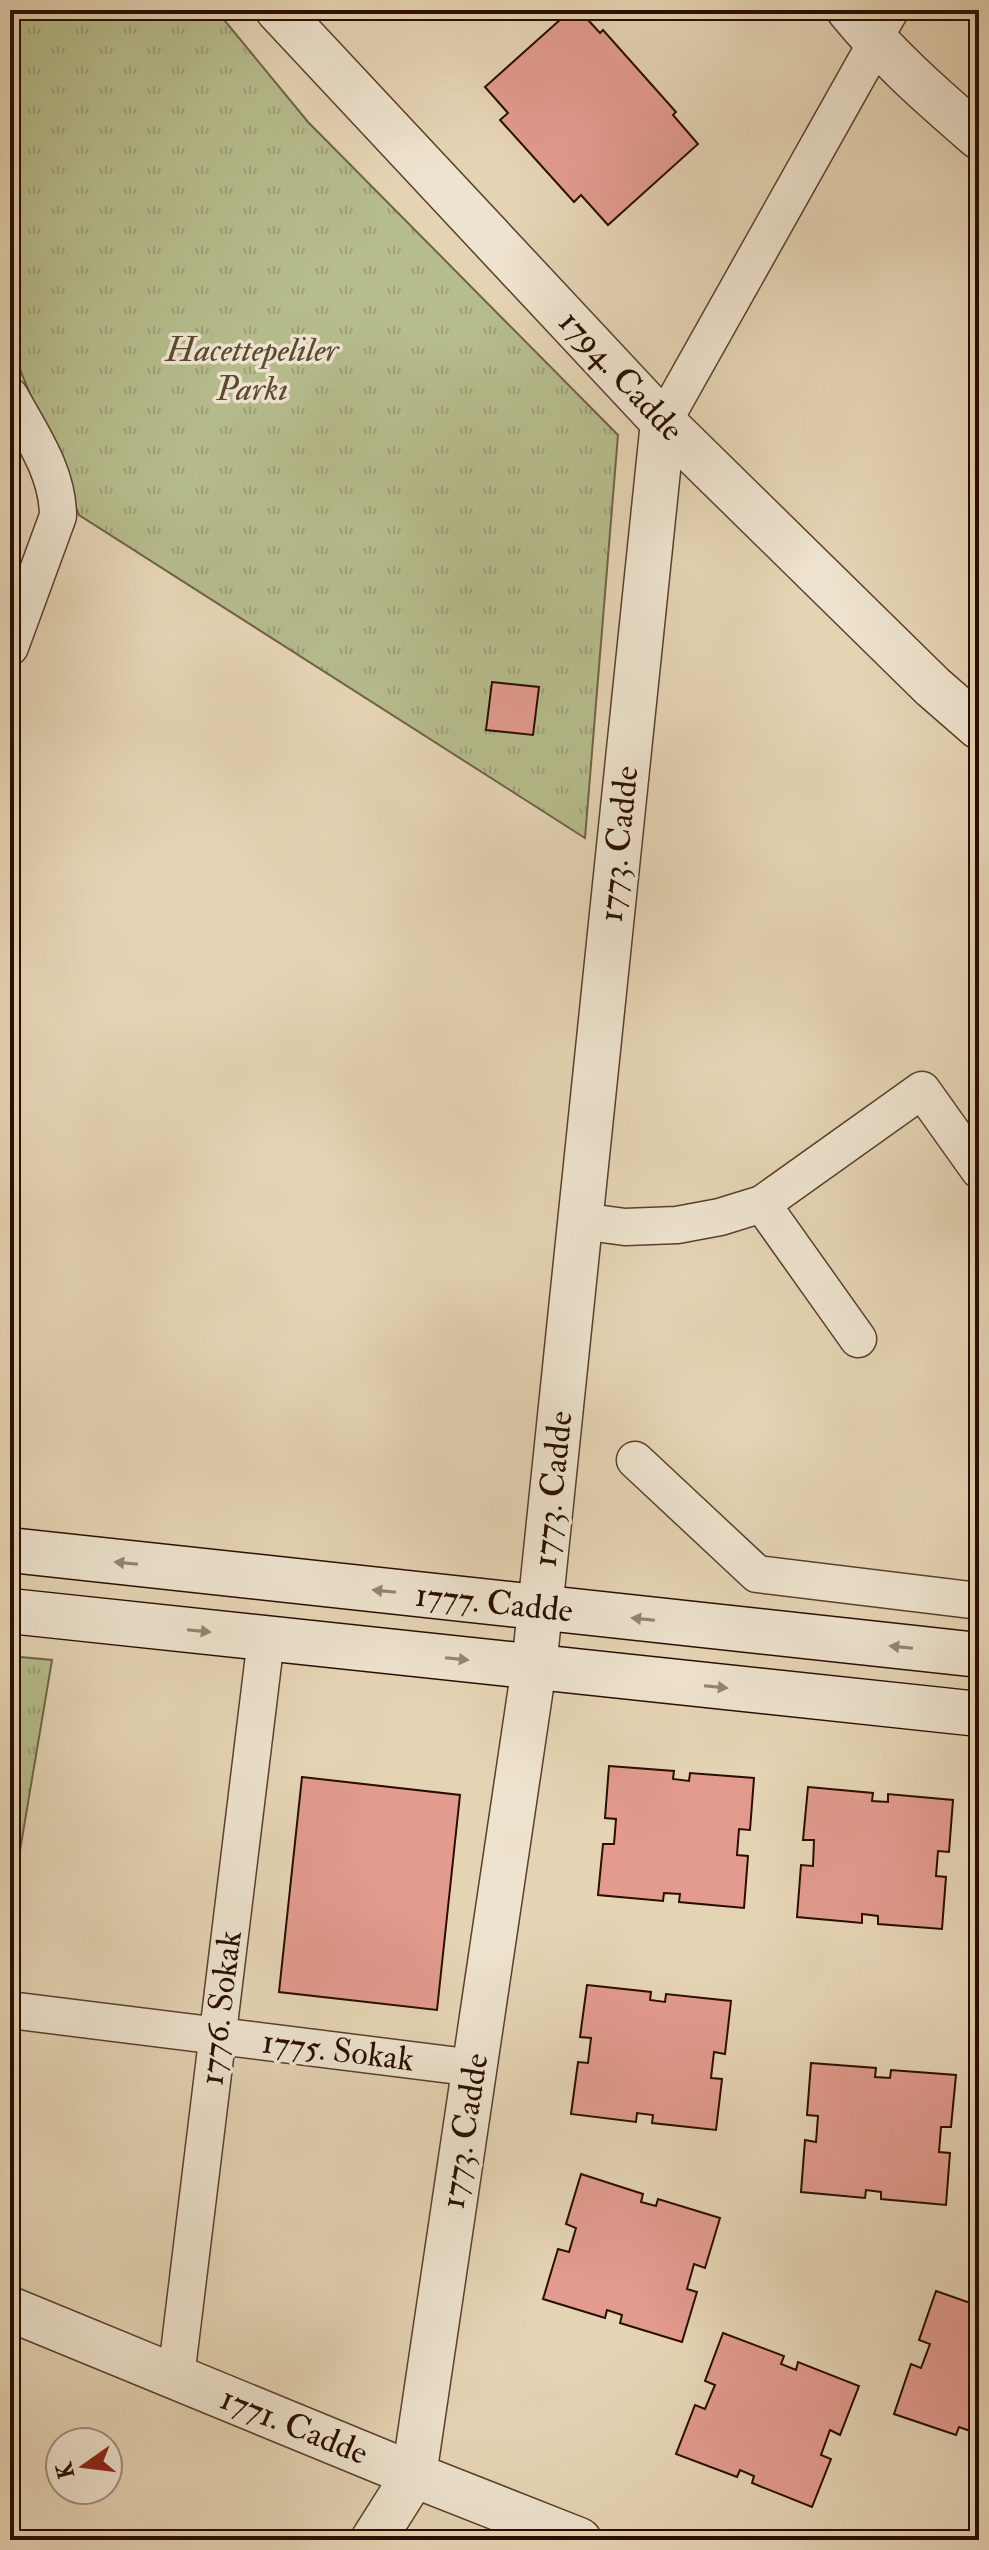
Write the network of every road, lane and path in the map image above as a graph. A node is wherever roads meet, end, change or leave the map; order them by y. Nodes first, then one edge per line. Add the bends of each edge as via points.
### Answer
1 (278, 10) edge
2 (874, 21) edge
3 (979, 137) edge
4 (10, 396) edge
5 (663, 422) junction
6 (10, 647) edge
7 (979, 727) edge
8 (979, 1170) edge
9 (762, 1204) junction
10 (580, 1221) junction
11 (858, 1339) dead end
12 (635, 1460) dead end
13 (10, 1550) edge
14 (979, 1601) edge
15 (541, 1608) junction
16 (10, 1611) edge
17 (266, 1639) junction
18 (979, 1655) edge
19 (534, 1667) junction
20 (979, 1714) edge
21 (10, 2010) edge
22 (218, 2036) junction
23 (475, 2068) junction
24 (10, 2309) edge
25 (176, 2377) junction
26 (414, 2475) junction
27 (373, 2540) edge
28 (579, 2540) edge

1 - 5 street, 1794. Cadde
2 - 3 street via 910,78
2 - 5 street
4 - 6 street via 58,494 58,516
5 - 7 street, 1794. Cadde
5 - 10 street, 1773. Cadde
8 - 9 street via 922,1090
9 - 10 street via 677,1225 625,1227
9 - 11 street
10 - 15 street, 1773. Cadde
12 - 14 street via 757,1574
15 -> 13 street, 1777. Cadde
18 -> 15 street, 1777. Cadde
15 - 19 street, 1773. Cadde
16 -> 17 street, 1777. Cadde
17 -> 19 street, 1777. Cadde
17 - 22 street, 1776. Sokak
19 -> 20 street, 1777. Cadde
19 - 23 street, 1773. Cadde
21 - 22 street, 1775. Sokak
22 - 23 street, 1775. Sokak
22 - 25 street, 1776. Sokak
23 - 26 street, 1773. Cadde
24 - 25 street, 1771. Cadde
25 - 26 street, 1771. Cadde
26 - 27 street, 1773. Cadde
26 - 28 street, 1771. Cadde

